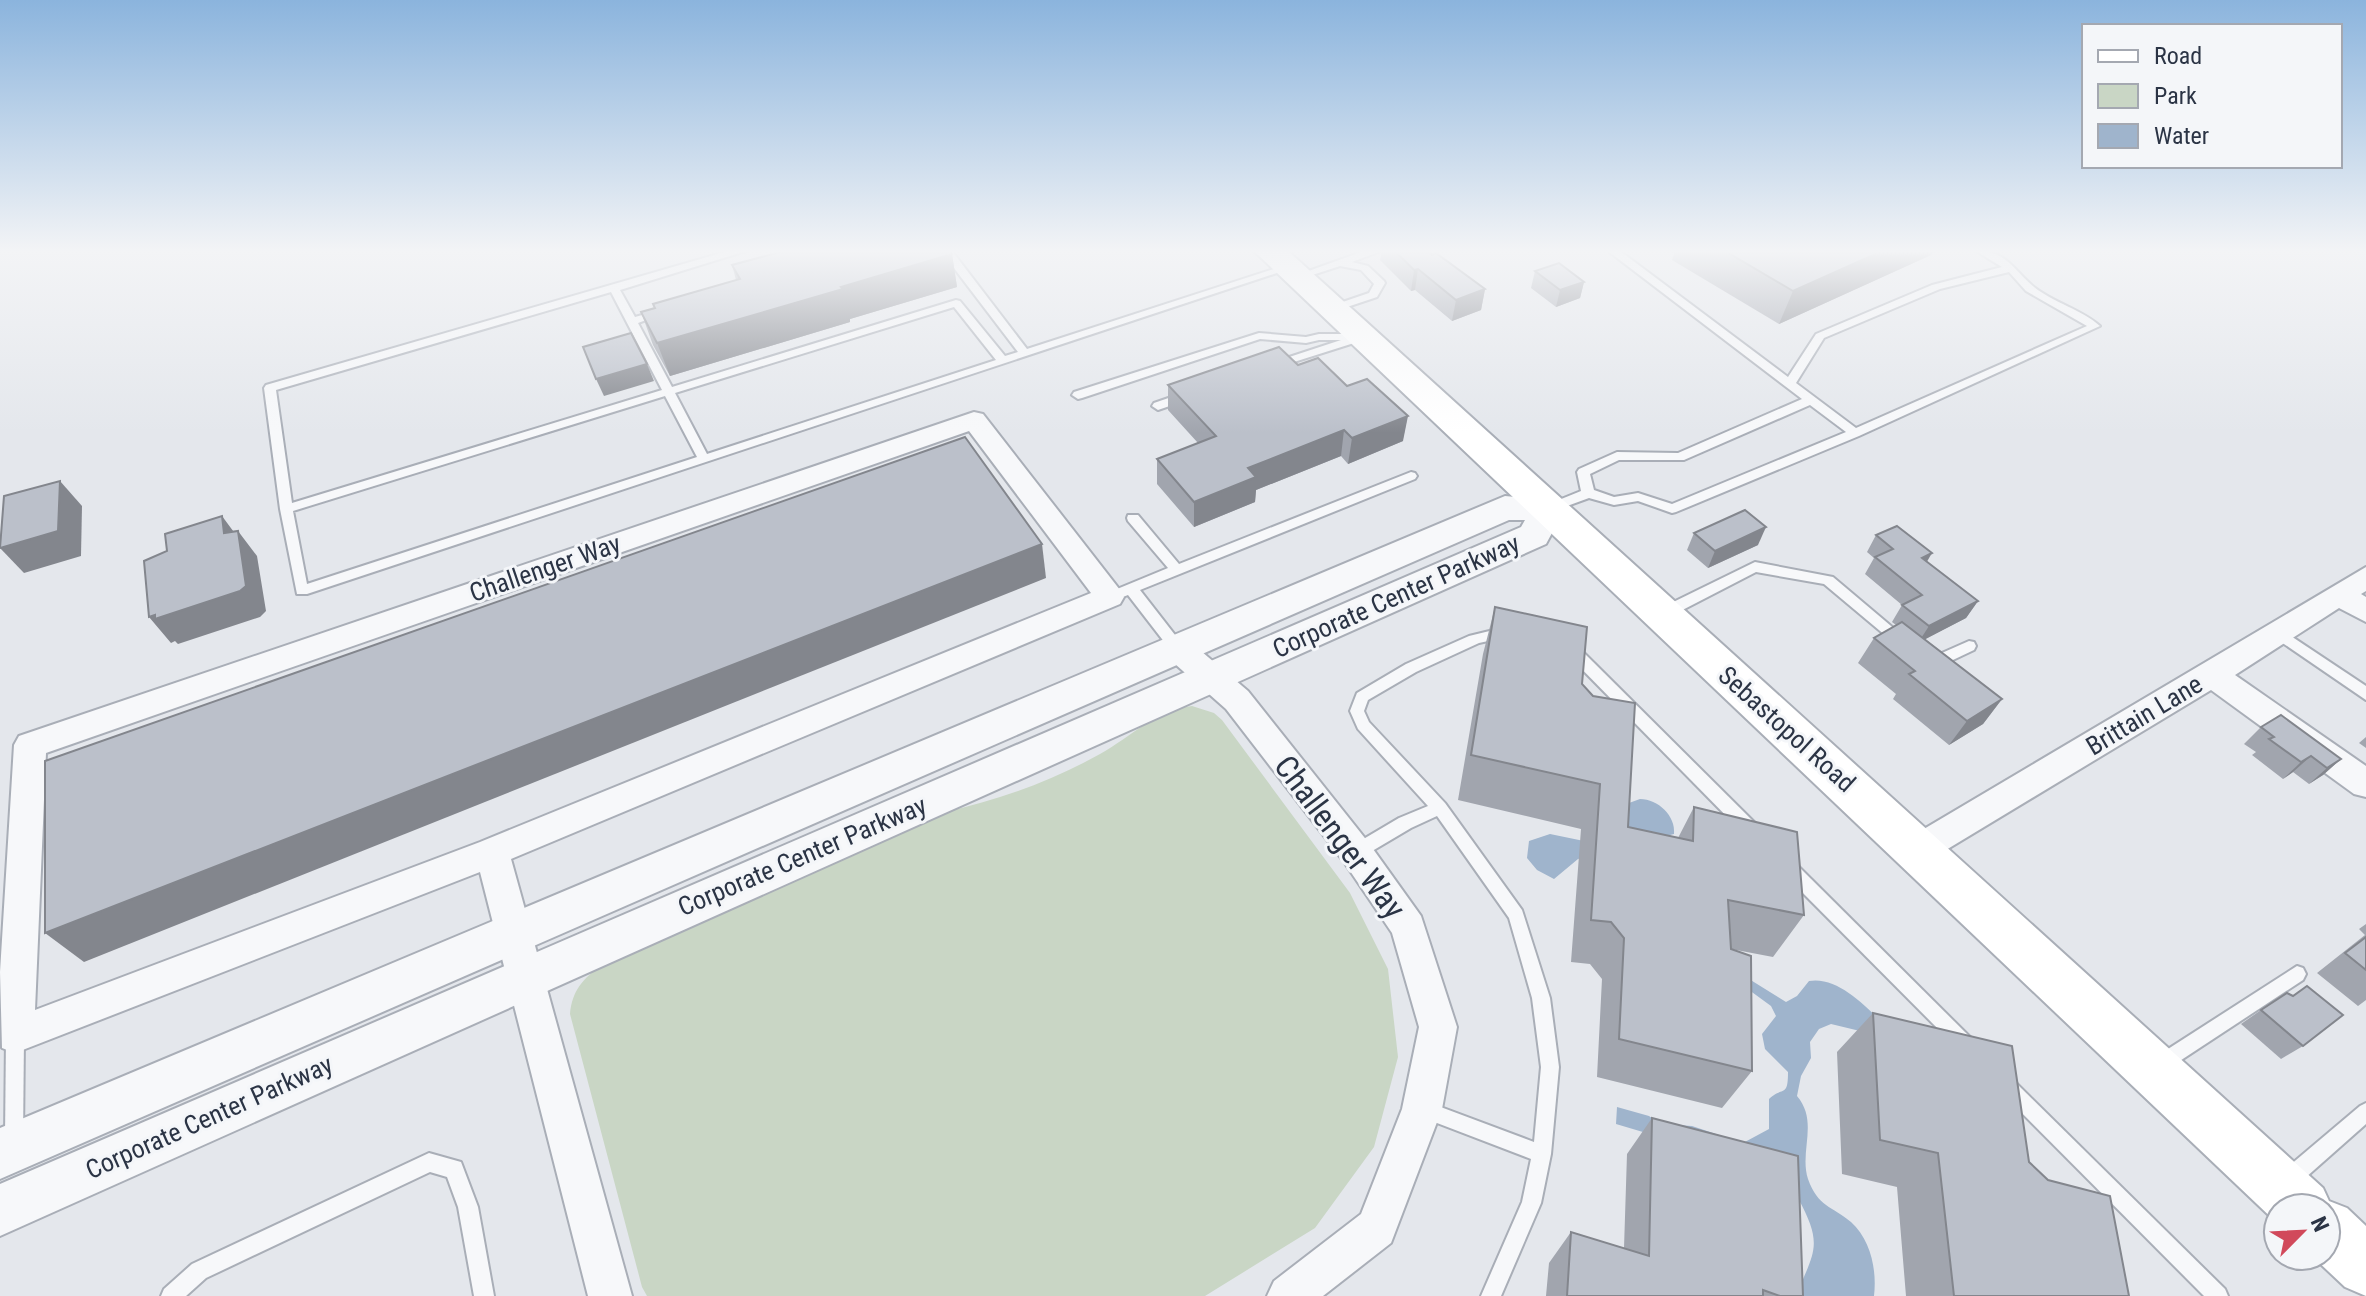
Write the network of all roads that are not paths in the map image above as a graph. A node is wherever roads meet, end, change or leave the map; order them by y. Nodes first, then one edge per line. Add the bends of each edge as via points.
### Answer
1 (533, 311) edge
2 (627, 311) edge
3 (664, 311) edge
4 (928, 311) edge
5 (963, 311) edge
6 (992, 311) edge
7 (1140, 311) edge
8 (1335, 311) edge
9 (1694, 311) edge
10 (1878, 311) edge
11 (2069, 311) edge
12 (632, 321) junction
13 (1362, 337) junction
14 (1025, 354) junction
15 (1003, 361) junction
16 (1267, 367) edge
17 (1790, 383) junction
18 (669, 391) junction
19 (1199, 391) edge
20 (1078, 395) dead end
21 (1808, 401) junction
22 (1158, 406) dead end
23 (1855, 433) junction
24 (704, 459) junction
25 (1411, 476) dead end
26 (1588, 493) junction
27 (286, 509) junction
28 (1548, 509) junction
29 (1133, 518) dead end
30 (1178, 571) junction
31 (2366, 577) edge
32 (1121, 593) junction
33 (2339, 594) junction
34 (2366, 611) edge
35 (1662, 614) junction
36 (2276, 631) junction
37 (1521, 632) edge
38 (1549, 638) edge
39 (1969, 646) dead end
40 (1192, 662) junction
41 (2212, 675) junction
42 (2366, 694) edge
43 (2366, 784) edge
44 (1440, 808) junction
45 (1758, 837) edge
46 (1919, 849) junction
47 (492, 852) junction
48 (1356, 852) junction
49 (1780, 859) edge
50 (511, 934) junction
51 (2297, 974) dead end
52 (524, 980) junction
53 (15, 1035) junction
54 (2153, 1069) junction
55 (1422, 1109) junction
56 (2366, 1112) edge
57 (7, 1152) edge
58 (1542, 1154) junction
59 (2285, 1192) edge
60 (2296, 1192) edge
61 (0, 1210) edge
62 (2342, 1244) edge
63 (2366, 1266) edge
64 (171, 1296) edge
65 (484, 1296) edge
66 (610, 1296) edge
67 (1289, 1296) edge
68 (1491, 1296) edge
69 (2218, 1296) edge

1 - 27 lane via 270,388
2 - 12 lane
3 - 12 lane
4 - 18 lane
5 - 15 lane
6 - 14 lane
7 - 14 lane
8 - 13 main road, Sebastopol Road
9 - 17 lane
10 - 17 lane via 1820,336
11 - 23 lane via 2095,326
12 - 18 lane
13 - 16 lane
13 - 20 lane via 1259,336
13 - 28 main road, Sebastopol Road
14 - 15 lane
15 - 24 lane
17 - 21 lane
18 - 24 lane
18 - 27 lane
19 - 22 lane
21 - 23 lane
21 - 26 lane via 1680,457 1617,456 1583,472
23 - 26 lane via 1672,509 1638,497 1614,501
24 - 27 lane via 302,591
25 - 30 lane
26 - 28 lane
28 - 35 main road, Sebastopol Road
28 - 40 street, Corporate Center Parkway via 1534,535
29 - 30 lane
30 - 32 lane
31 - 33 street, Brittain Lane
32 - 40 lane
32 - 47 street
32 - 53 street, Challenger Way via 974,420 30,745
33 - 34 street
33 - 36 street, Brittain Lane
35 - 39 lane via 1755,567 1828,580 1930,665
35 - 46 main road, Sebastopol Road
36 - 41 street, Brittain Lane
36 - 42 lane
37 - 44 lane via 1477,639 1362,697 1357,711 1363,725
38 - 45 lane via 1563,641 1598,674
40 - 48 street, Challenger Way via 1237,700
40 - 50 street, Corporate Center Parkway
40 - 52 street, Corporate Center Parkway
41 - 43 street
41 - 46 street, Brittain Lane
44 - 48 lane
44 - 58 lane via 1516,915 1541,998 1550,1067
46 - 54 main road, Sebastopol Road
47 - 50 street
47 - 53 street
48 - 55 street, Challenger Way via 1408,927 1438,1027
49 - 69 lane
50 - 52 street
50 - 57 street, Corporate Center Parkway
51 - 54 lane
52 - 61 street, Corporate Center Parkway
52 - 66 street
53 - 57 lane
54 - 59 main road, Sebastopol Road
55 - 58 lane
55 - 67 street, Challenger Way via 1376,1228
56 - 60 lane
58 - 68 lane via 1531,1203
62 - 63 main road
64 - 65 lane via 199,1271 429,1162 454,1169 468,1207

